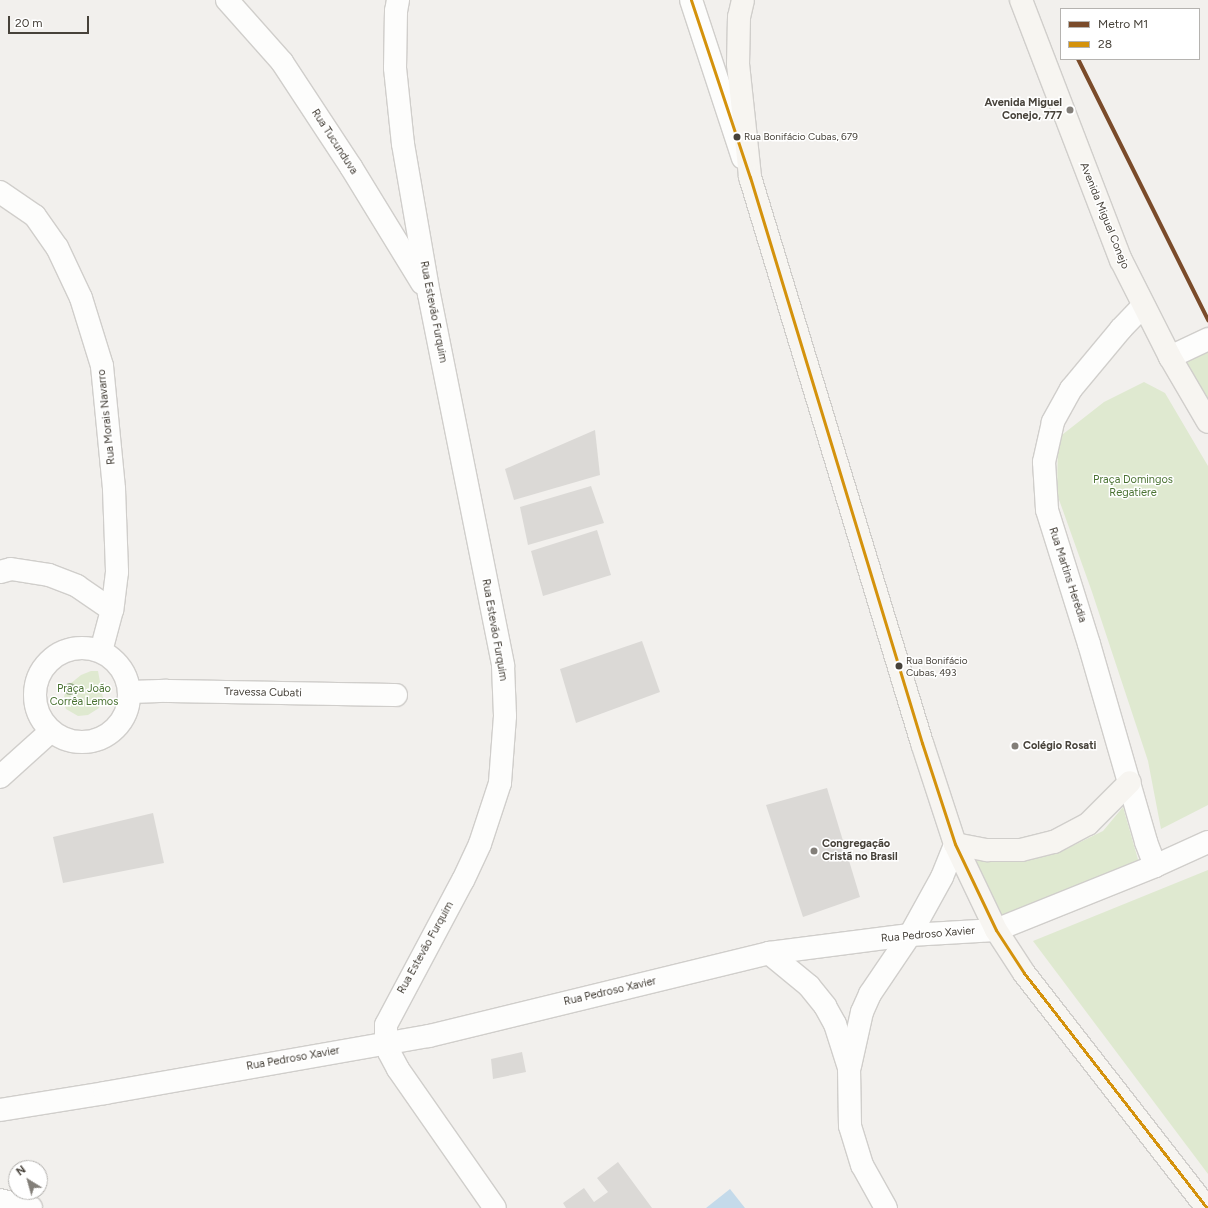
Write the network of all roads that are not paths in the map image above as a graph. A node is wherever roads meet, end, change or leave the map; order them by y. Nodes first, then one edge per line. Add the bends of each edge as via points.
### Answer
1 (227, 0) edge
2 (398, 0) edge
3 (691, 0) edge
4 (743, 0) edge
5 (1021, 0) edge
6 (750, 177) junction
7 (0, 192) edge
8 (429, 294) junction
9 (1143, 306) junction
10 (1208, 339) edge
11 (1170, 357) junction
12 (1208, 422) edge
13 (0, 572) edge
14 (112, 610) junction
15 (101, 651) junction
16 (130, 692) junction
17 (396, 695) dead end
18 (50, 732) junction
19 (0, 777) edge
20 (1130, 782) junction
21 (1208, 842) edge
22 (955, 844) junction
23 (1155, 866) junction
24 (996, 930) junction
25 (910, 935) junction
26 (769, 953) junction
27 (386, 1042) junction
28 (849, 1068) junction
29 (0, 1110) edge
30 (0, 1200) edge
31 (31, 1208) edge
32 (495, 1208) edge
33 (886, 1208) edge
34 (1207, 1208) edge

1 - 8 street, Rua Tucunduva via 282,62 351,166
2 - 8 street, Rua Estevão Furquim via 395,68 403,144
3 - 6 street
4 - 6 main road via 739,17 738,64
5 - 9 main road, Avenida Miguel Conejo via 1090,184
6 - 22 main road via 919,735
7 - 14 street, Rua Morais Navarro via 35,216 57,247 81,298 102,366 114,489 117,572
8 - 27 street, Rua Estevão Furquim via 503,666 505,716 500,783 480,844 464,880 386,1025
9 - 11 main road, Avenida Miguel Conejo
9 - 20 street, Rua Martins Herédia via 1121,328 1071,389 1053,422 1044,462 1047,510
10 - 11 street
11 - 12 main road, Avenida Miguel Conejo
13 - 14 street via 11,569 49,575 77,586
14 - 15 street, Rua Morais Navarro
15 - 16 street via 121,667
15 - 18 street via 74,647 49,659 35,682 35,709
16 - 17 street, Travessa Cubati
16 - 18 street via 126,714 113,732 92,742 70,742
18 - 19 street
20 - 22 main road via 1088,824 1054,842 1021,850 987,850
20 - 23 street, Rua Martins Herédia
21 - 23 street, Rua Pedroso Xavier
22 - 24 main road
22 - 25 street via 942,877
23 - 24 street, Rua Pedroso Xavier
24 - 25 street, Rua Pedroso Xavier
24 - 34 main road via 1024,973
25 - 26 street, Rua Pedroso Xavier
25 - 28 street via 870,994 862,1012
26 - 27 street, Rua Pedroso Xavier via 429,1036
26 - 28 street via 809,986 825,1006 835,1024
27 - 29 street, Rua Pedroso Xavier
27 - 32 street, Rua Estevão Furquim via 398,1069
28 - 33 street via 850,1126 862,1165
30 - 31 street

